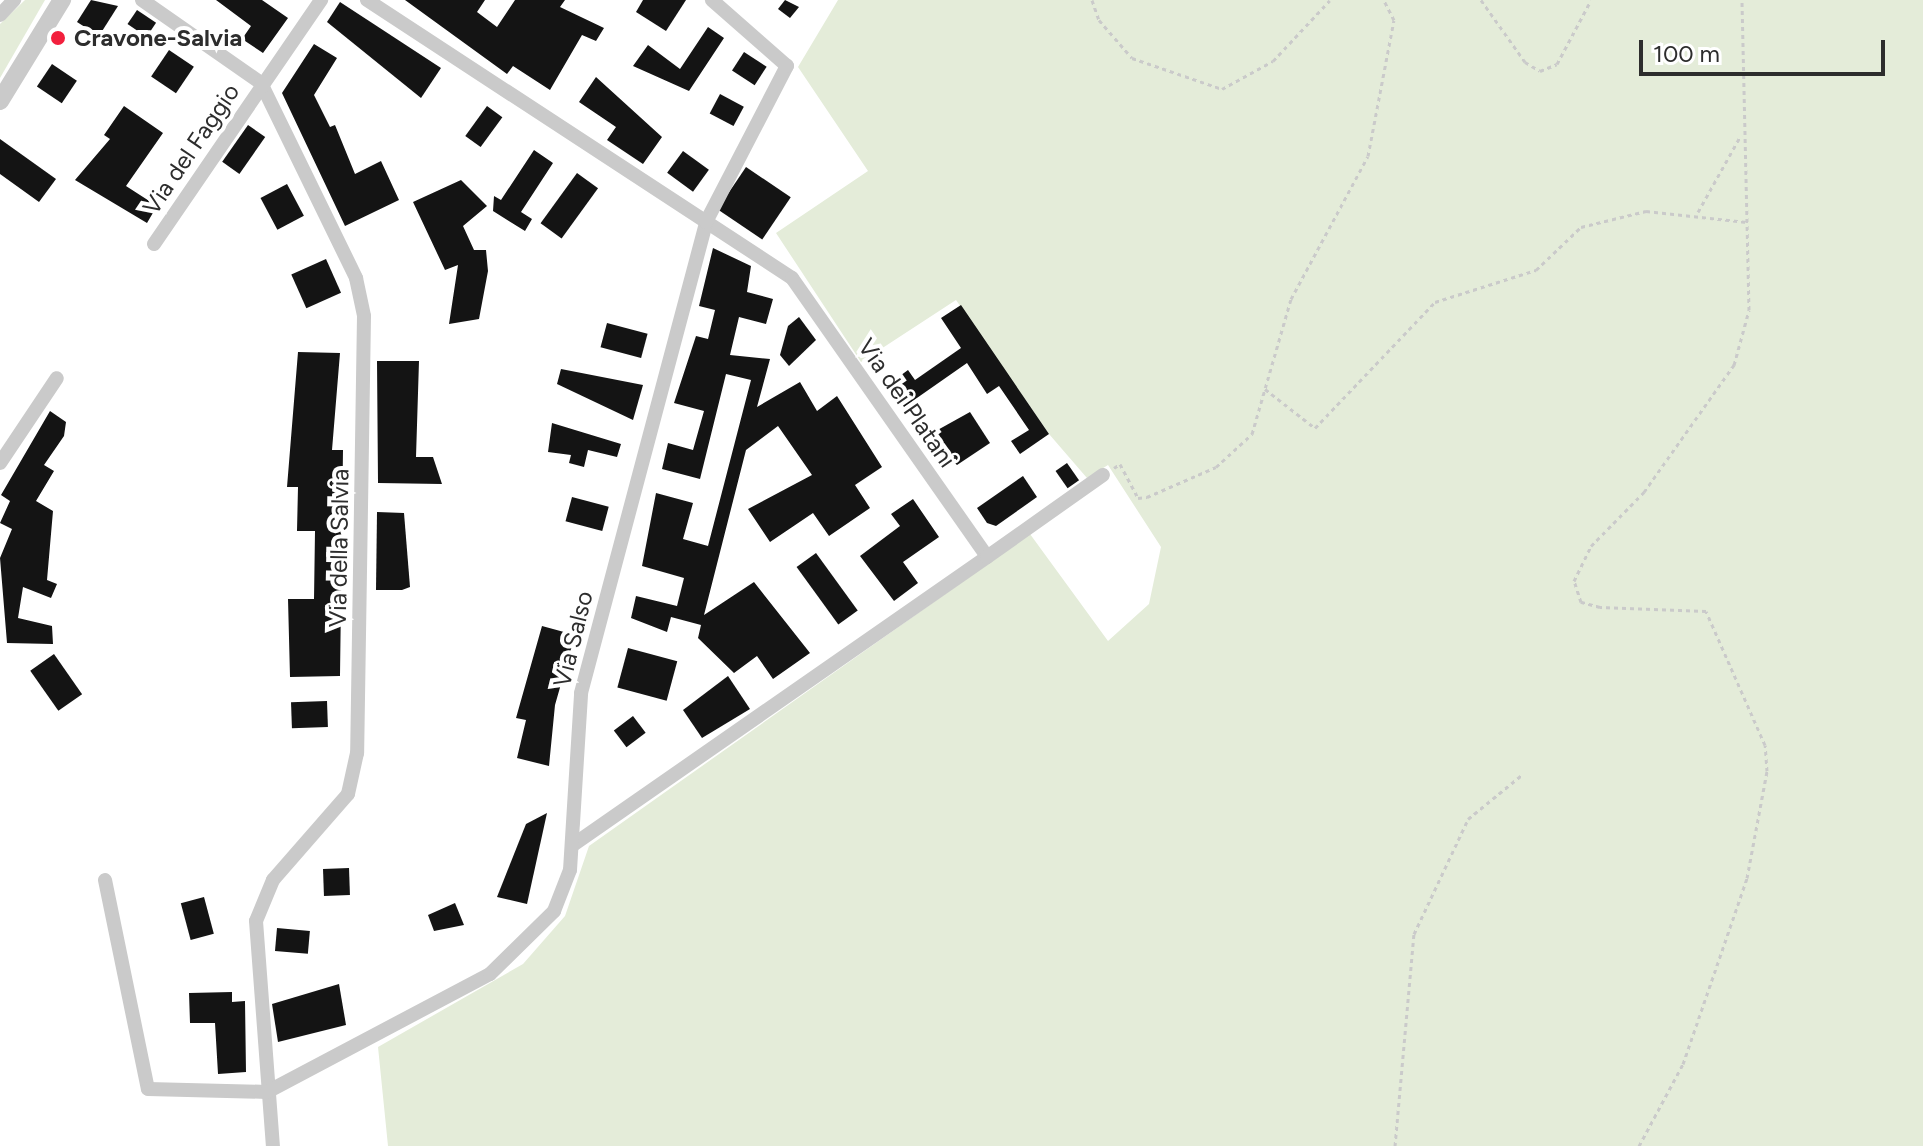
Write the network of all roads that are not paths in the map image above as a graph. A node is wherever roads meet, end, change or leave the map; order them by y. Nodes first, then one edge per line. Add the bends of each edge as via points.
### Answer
1 (14, 0) edge
2 (62, 0) edge
3 (142, 0) edge
4 (321, 0) edge
5 (367, 0) edge
6 (712, 0) edge
7 (0, 15) edge
8 (261, 83) junction
9 (0, 101) edge
10 (706, 222) junction
11 (154, 244) dead end
12 (57, 378) dead end
13 (0, 463) edge
14 (1103, 475) road end
15 (987, 557) junction
16 (573, 845) junction
17 (105, 880) dead end
18 (267, 1092) junction
19 (273, 1146) edge

1 - 7 street
2 - 9 street
3 - 8 street, Via della Salvia
4 - 8 street, Via del Faggio
5 - 10 street, Via dei Platani
6 - 10 street, Via Salso via 787,66
8 - 11 street, Via del Faggio
8 - 18 street, Via della Salvia via 356,278 364,367 357,753 348,794 273,880 256,921
10 - 15 street, Via dei Platani via 803,291
10 - 16 street, Via Salso via 581,693
12 - 13 street
14 - 15 street
15 - 16 street
16 - 18 street, Via Salso via 554,911 508,961
17 - 18 street via 148,1089
18 - 19 street, Via della Salvia

